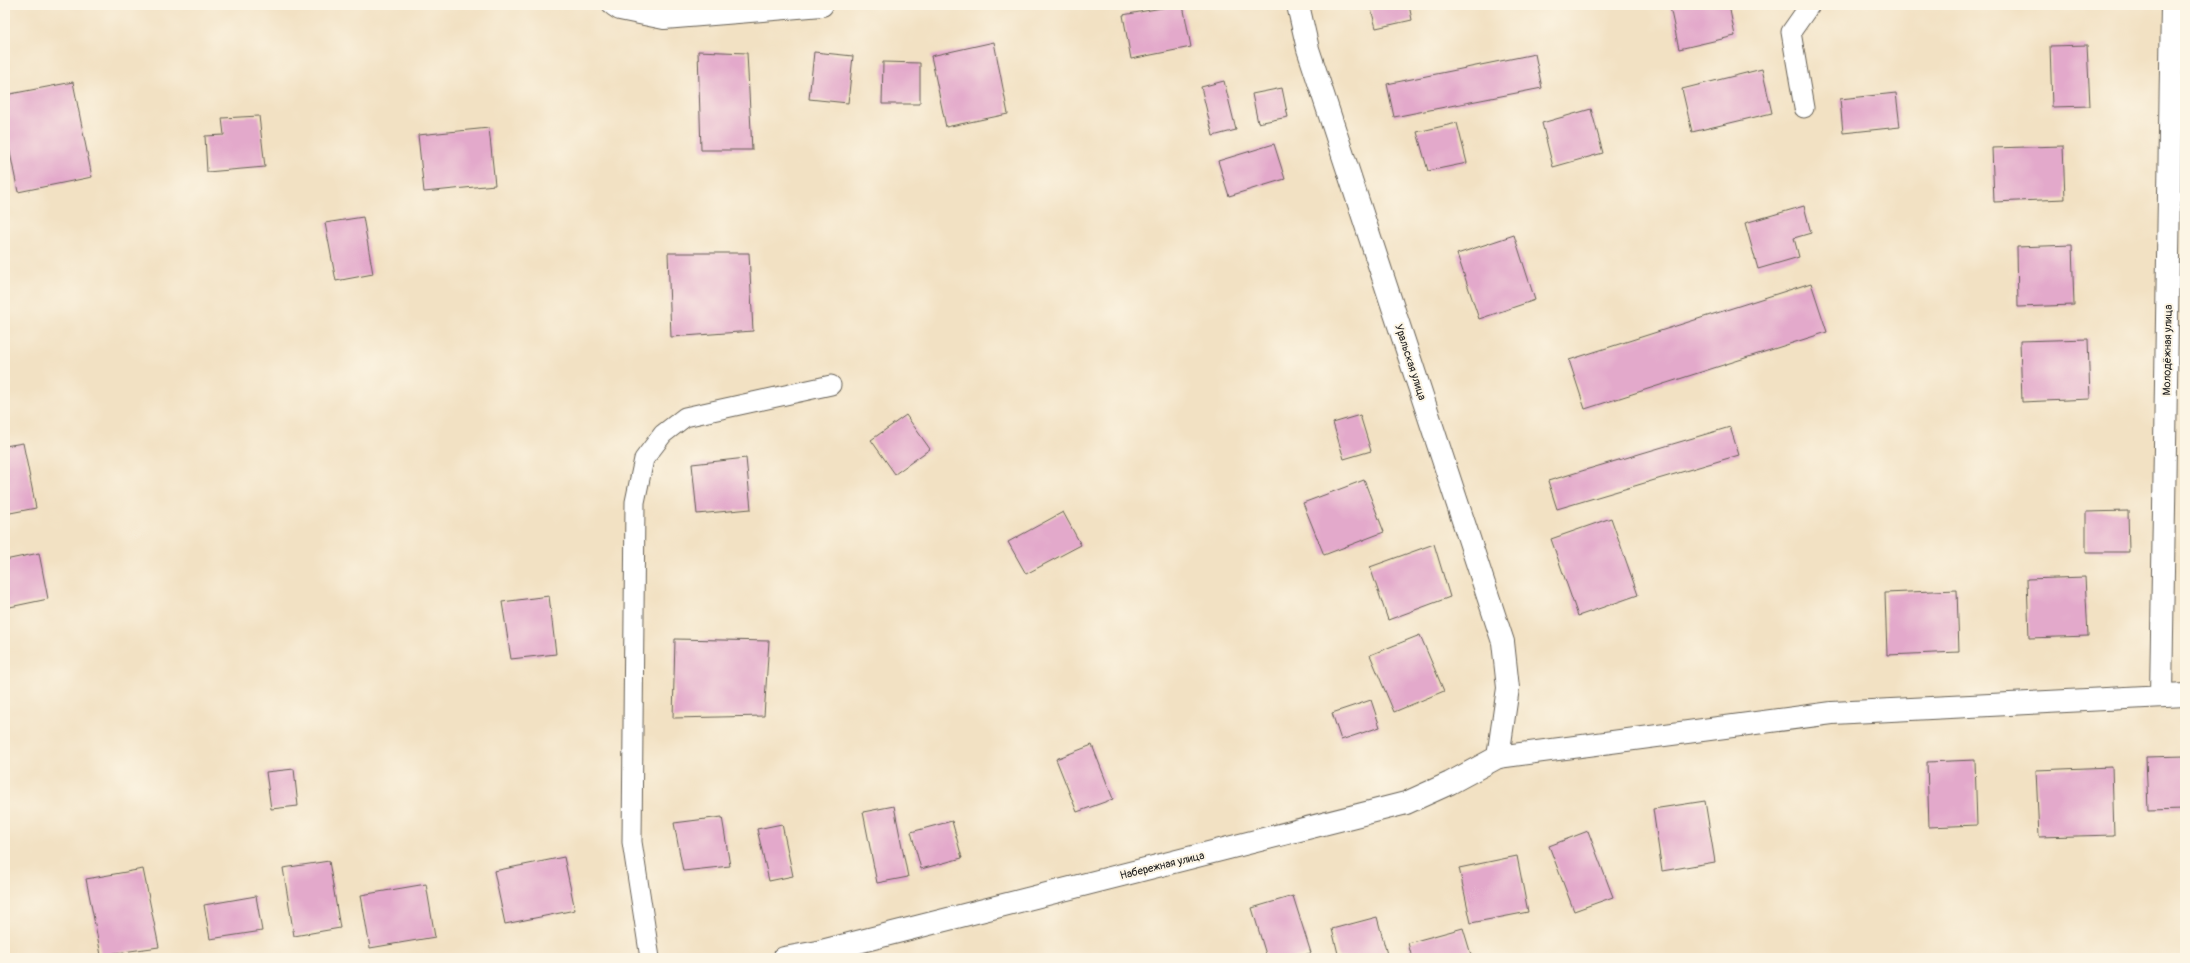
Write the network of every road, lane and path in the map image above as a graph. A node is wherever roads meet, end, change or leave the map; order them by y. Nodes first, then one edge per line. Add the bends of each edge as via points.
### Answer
1 (614, 5) edge
2 (822, 5) edge
3 (1298, 5) edge
4 (1810, 5) edge
5 (2172, 5) edge
6 (1804, 108) dead end
7 (831, 384) dead end
8 (2185, 695) edge
9 (2161, 696) junction
10 (1498, 757) junction
11 (650, 958) edge
12 (784, 958) edge

1 - 2 street via 620,9 664,18
3 - 10 street, Уральская улица via 1310,56 1503,642 1508,688
4 - 6 lane via 1791,32
5 - 9 street, Молодёжная улица
7 - 11 lane via 685,417 663,434 644,459 635,502 632,842
8 - 9 street
9 - 10 street via 1832,713
10 - 12 street, Набережная улица via 1406,804 826,950

